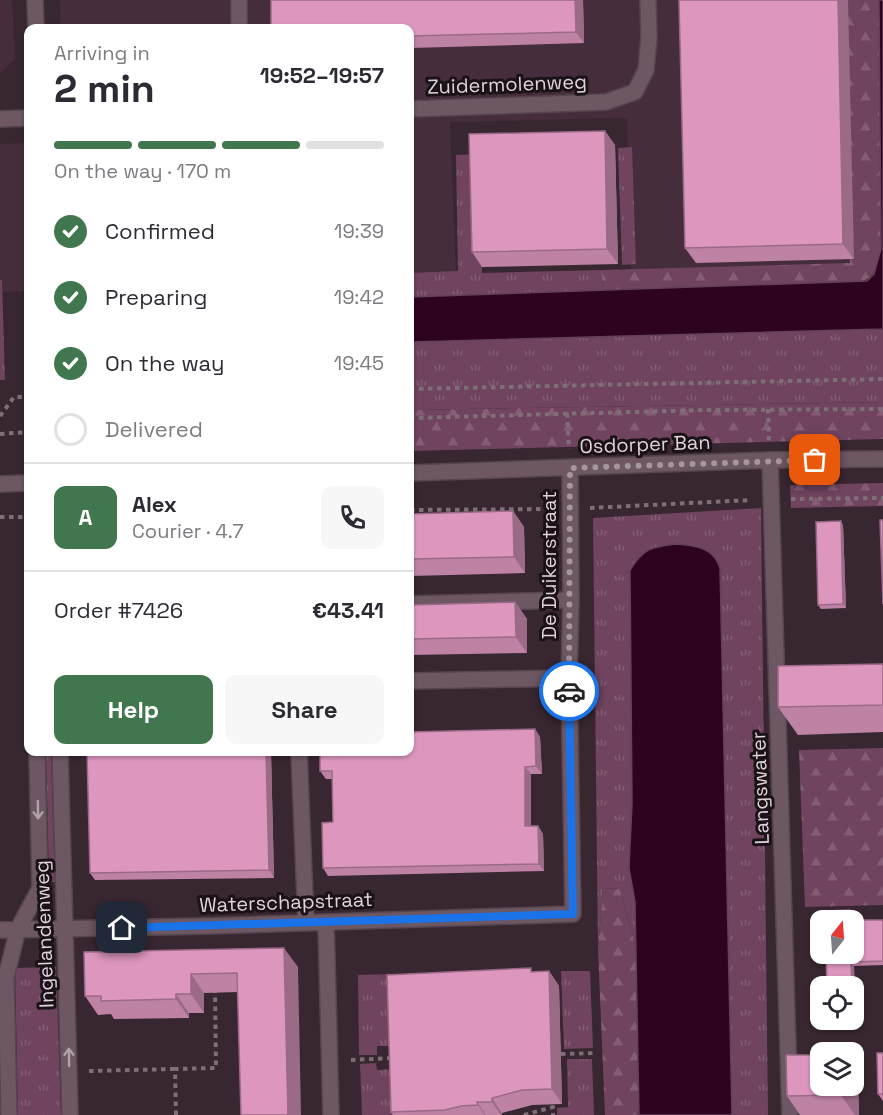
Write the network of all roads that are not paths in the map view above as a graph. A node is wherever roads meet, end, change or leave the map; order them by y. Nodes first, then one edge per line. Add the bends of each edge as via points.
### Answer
1 (35, 0) edge
2 (239, 0) edge
3 (648, 0) edge
4 (36, 24) edge
5 (239, 24) edge
6 (414, 109) edge
7 (0, 118) edge
8 (24, 118) edge
9 (883, 459) edge
10 (770, 460) junction
11 (570, 468) junction
12 (414, 473) edge
13 (24, 483) edge
14 (0, 484) edge
15 (571, 600) junction
16 (414, 604) edge
17 (569, 678) junction
18 (414, 681) edge
19 (37, 756) edge
20 (60, 756) edge
21 (299, 756) edge
22 (573, 914) joint
23 (306, 922) junction
24 (326, 922) junction
25 (65, 928) junction
26 (18, 929) junction
27 (0, 930) edge
28 (9, 1115) edge
29 (70, 1115) edge
30 (331, 1115) edge
31 (790, 1115) edge

1 - 4 street
2 - 5 street
3 - 6 street, Zuidermolenweg via 646,70 635,92 606,102
7 - 8 street
9 - 10 street, Osdorper Ban
10 - 11 street, Osdorper Ban
10 - 31 street, Langswater
11 - 12 street, Osdorper Ban
11 - 15 street, De Duikerstraat
13 - 14 street
15 - 16 street
15 - 17 street, De Duikerstraat
17 - 18 street
17 - 22 street, De Duikerstraat
19 -> 26 street, Ingelandenweg via 40,888
20 - 25 street, Ingelandenweg
21 - 23 street
22 - 24 street, Waterschapstraat
23 - 24 street, Waterschapstraat
23 - 25 street, Waterschapstraat
24 - 30 street
25 - 26 street, Waterschapstraat
29 -> 25 street, Ingelandenweg
26 - 27 street, Waterschapstraat
26 - 28 street, Ingelandenweg via 6,977

